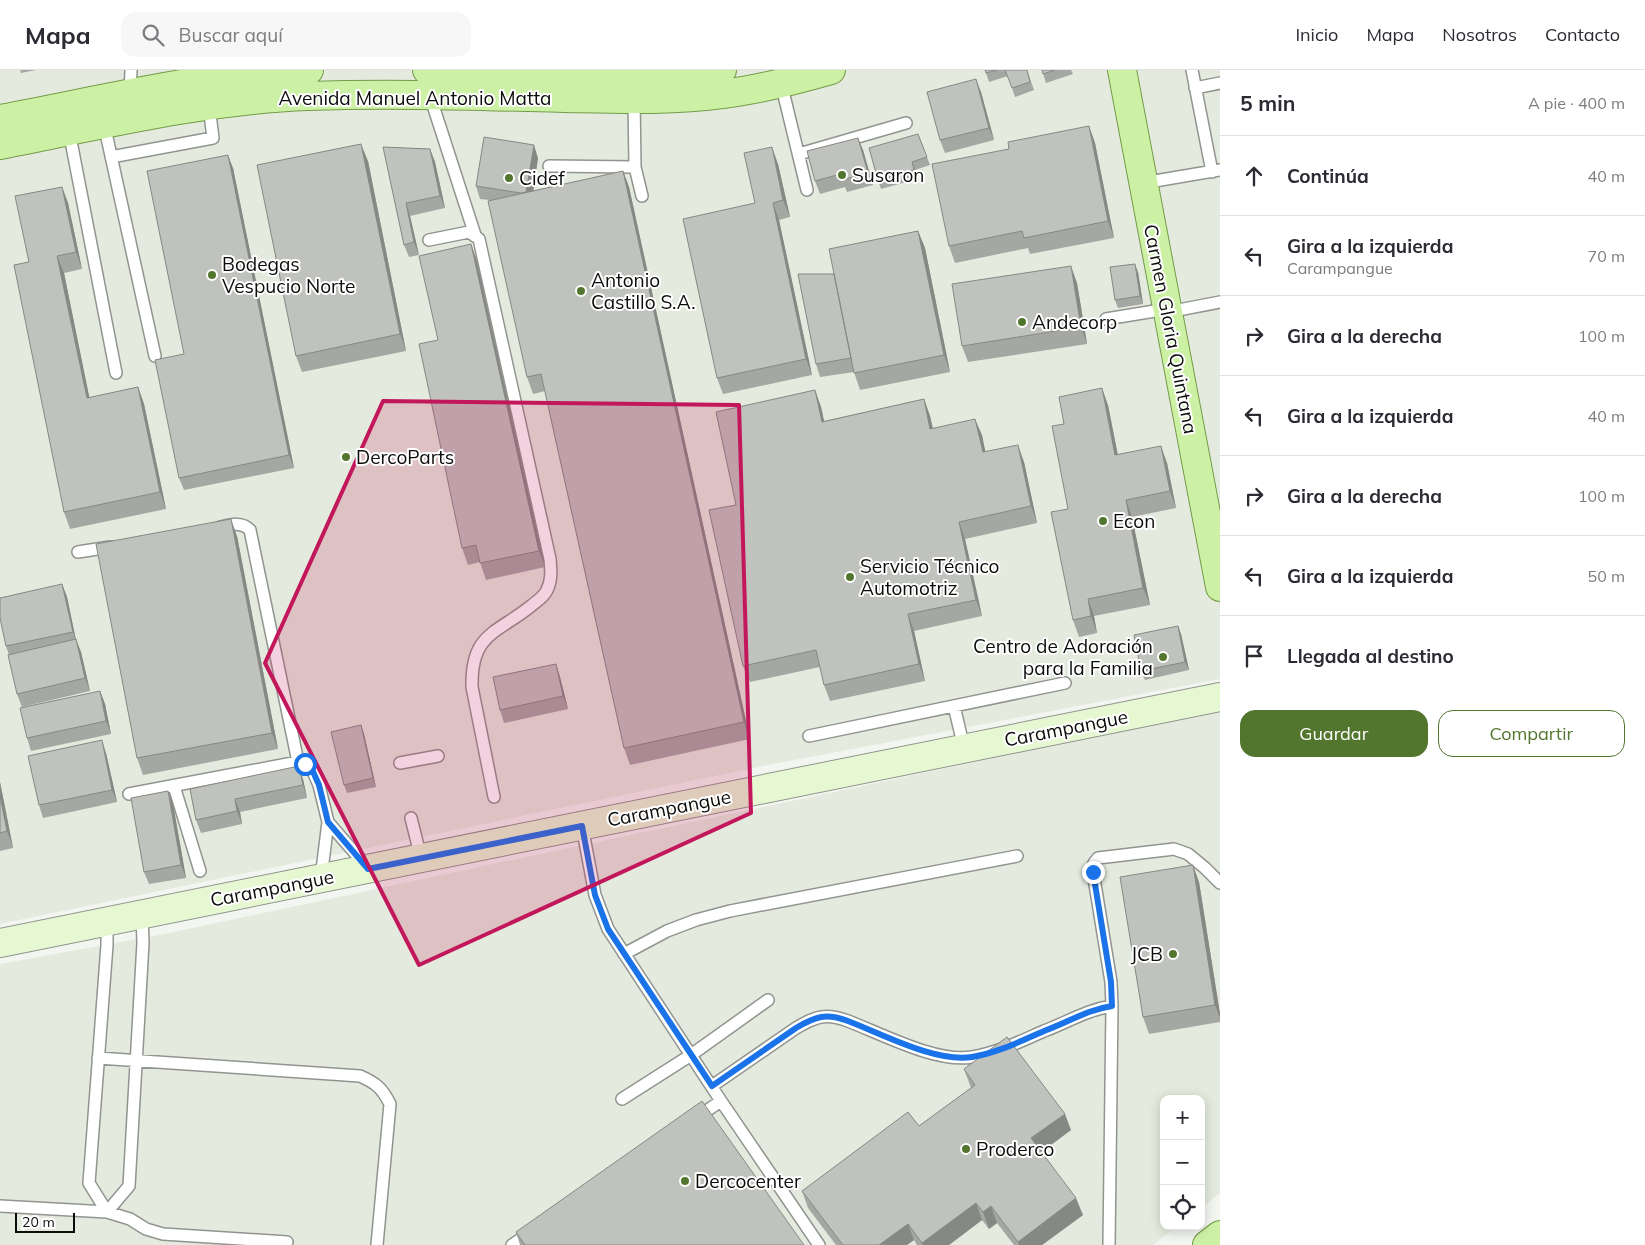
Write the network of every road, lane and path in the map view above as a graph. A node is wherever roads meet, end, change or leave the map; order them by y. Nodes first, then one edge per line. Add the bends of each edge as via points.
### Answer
1 (310, 70) edge
2 (722, 70) edge
3 (831, 70) edge
4 (1122, 70) edge
5 (1192, 70) edge
6 (131, 81) edge
7 (428, 83) edge
8 (781, 83) junction
9 (1220, 84) edge
10 (1195, 88) junction
11 (634, 99) junction
12 (209, 106) junction
13 (0, 119) edge
14 (104, 124) junction
15 (906, 124) dead end
16 (68, 131) junction
17 (0, 145) edge
18 (798, 154) junction
19 (111, 157) junction
20 (549, 166) dead end
21 (636, 167) junction
22 (1216, 171) edge
23 (1144, 183) junction
24 (807, 190) dead end
25 (642, 196) dead end
26 (475, 235) junction
27 (428, 240) dead end
28 (1220, 302) edge
29 (1168, 310) junction
30 (1106, 319) dead end
31 (155, 356) dead end
32 (116, 373) dead end
33 (210, 529) edge
34 (125, 544) edge
35 (78, 552) dead end
36 (1220, 587) edge
37 (1065, 683) dead end
38 (1220, 697) edge
39 (954, 706) junction
40 (809, 736) dead end
41 (964, 749) junction
42 (438, 756) dead end
43 (298, 762) junction
44 (400, 763) dead end
45 (174, 786) junction
46 (130, 794) dead end
47 (494, 797) dead end
48 (411, 818) dead end
49 (328, 822) junction
50 (582, 826) junction
51 (1017, 856) dead end
52 (421, 858) junction
53 (368, 869) junction
54 (200, 871) dead end
55 (321, 878) junction
56 (1220, 883) edge
57 (142, 914) junction
58 (108, 921) junction
59 (0, 943) edge
60 (624, 954) junction
61 (768, 1000) dead end
62 (1112, 1006) junction
63 (691, 1055) junction
64 (98, 1058) junction
65 (135, 1061) junction
66 (712, 1086) junction
67 (622, 1100) dead end
68 (721, 1101) junction
69 (689, 1123) edge
70 (0, 1206) edge
71 (107, 1212) junction
72 (544, 1223) edge
73 (1220, 1235) edge
74 (287, 1242) dead end
75 (377, 1245) edge
76 (512, 1245) edge
77 (819, 1245) edge
78 (1109, 1245) edge
79 (1207, 1245) edge

1 - 6 main road, Avenida Manuel Antonio Matta
2 - 7 main road, Avenida Manuel Antonio Matta via 671,75
3 - 8 main road, Avenida Manuel Antonio Matta
4 - 23 main road, Carmen Gloria Quintana
5 - 10 lane
6 - 13 main road, Avenida Manuel Antonio Matta
7 - 11 main road, Avenida Manuel Antonio Matta
7 - 12 main road, Avenida Manuel Antonio Matta
7 - 26 lane
8 - 11 main road, Avenida Manuel Antonio Matta via 723,94
8 - 18 lane
9 - 10 lane
10 - 22 lane
11 - 21 lane
12 - 14 main road, Avenida Manuel Antonio Matta
12 - 19 lane via 214,138
14 - 16 main road, Avenida Manuel Antonio Matta
14 - 19 lane
15 - 18 lane
16 - 17 main road, Avenida Manuel Antonio Matta
16 - 32 lane
18 - 24 lane
19 - 31 lane
20 - 21 lane
21 - 25 lane
22 - 23 lane
23 - 29 main road, Carmen Gloria Quintana
26 - 27 lane via 469,232
26 - 47 lane via 481,246 550,559 551,577 541,598 493,631 475,656 472,687
28 - 29 lane
29 - 30 lane
29 - 36 main road, Carmen Gloria Quintana
33 - 43 lane via 238,524 250,530
34 - 35 lane
37 - 39 lane
38 - 41 street, Carampangue
39 - 40 lane
39 - 41 lane
41 - 50 street, Carampangue
42 - 44 lane
43 - 45 lane
43 - 49 lane via 311,767
45 - 46 lane
45 - 54 lane
48 - 52 lane
49 - 53 lane
49 - 55 lane
50 - 52 street, Carampangue
50 - 60 lane via 595,895 608,929
51 - 60 lane via 730,911 667,931
52 - 53 street, Carampangue
53 - 55 street, Carampangue
55 - 57 street, Carampangue
56 - 62 lane via 1188,854 1174,849 1098,858 1093,872
57 - 58 street, Carampangue
57 - 65 lane
58 - 59 street, Carampangue
58 - 64 lane
60 - 63 lane
61 - 63 lane
62 - 66 lane via 1090,1010 990,1053 951,1058 935,1055 836,1017 823,1016 796,1028
62 - 78 lane
63 - 66 lane
63 - 67 lane
64 - 65 lane
64 - 71 lane via 89,1183
65 - 71 lane via 129,1186
65 - 75 lane via 360,1076 373,1082 384,1091 390,1104
66 - 68 lane
68 - 69 lane
68 - 77 lane
70 - 71 lane
71 - 74 lane via 163,1234
72 - 76 lane
73 - 79 main road

